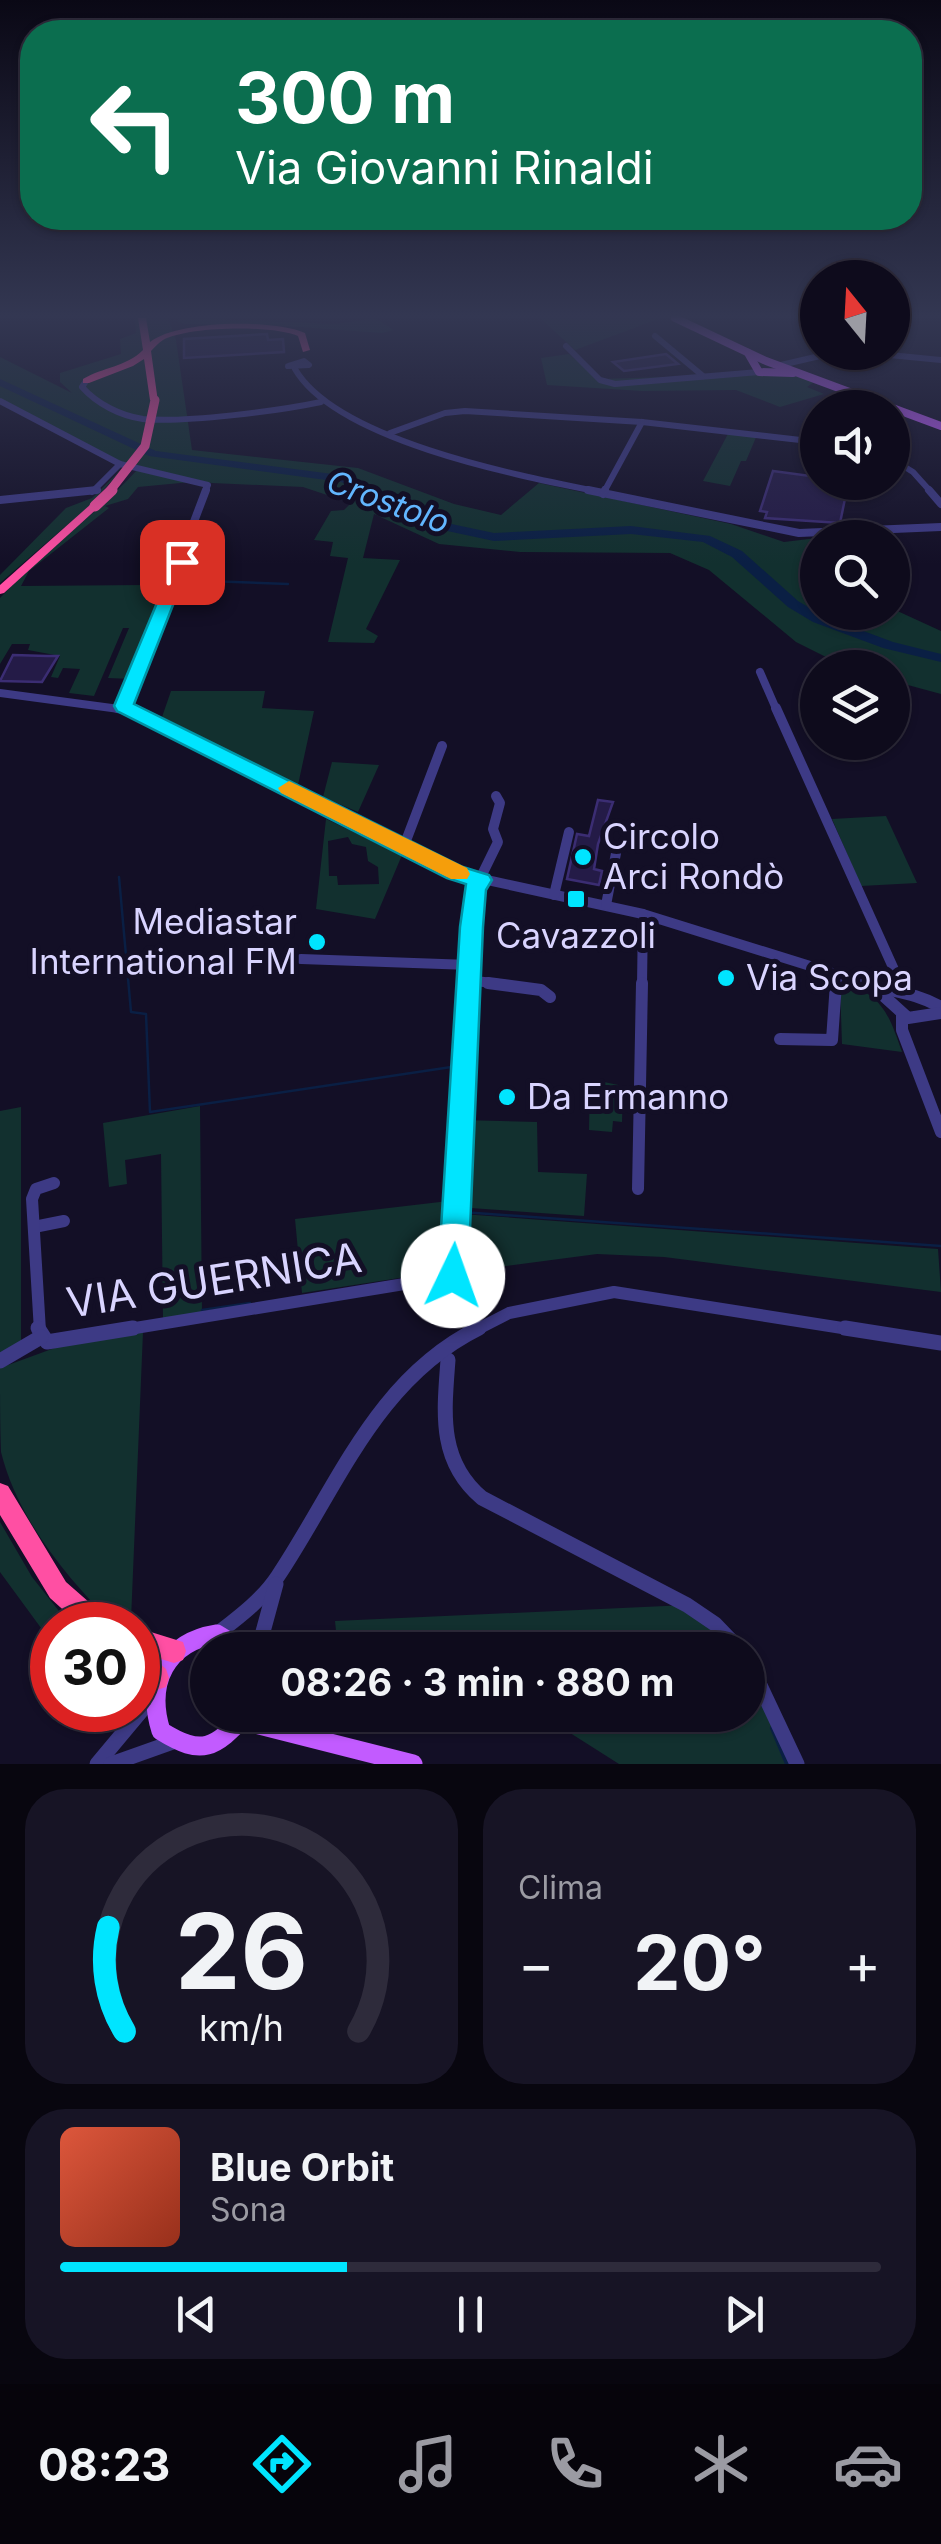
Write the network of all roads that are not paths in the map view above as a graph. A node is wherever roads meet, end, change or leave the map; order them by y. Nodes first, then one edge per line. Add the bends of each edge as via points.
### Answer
1 (103, 400) edge
2 (155, 400) edge
3 (873, 400) edge
4 (0, 401) edge
5 (321, 402) joint
6 (642, 422) junction
7 (941, 426) edge
8 (414, 427) junction
9 (385, 434) junction
10 (800, 440) edge
11 (406, 441) junction
12 (120, 464) junction
13 (910, 470) edge
14 (602, 494) junction
15 (938, 498) edge
16 (0, 500) edge
17 (941, 524) edge
18 (0, 591) edge
19 (760, 672) dead end
20 (0, 694) edge
21 (124, 706) junction
22 (442, 746) dead end
23 (496, 796) dead end
24 (568, 832) dead end
25 (404, 846) junction
26 (618, 848) dead end
27 (481, 880) junction
28 (554, 895) junction
29 (606, 905) junction
30 (644, 914) junction
31 (301, 959) dead end
32 (470, 965) junction
33 (836, 974) junction
34 (469, 980) junction
35 (897, 995) junction
36 (550, 996) dead end
37 (932, 1010) edge
38 (902, 1015) junction
39 (780, 1039) dead end
40 (912, 1053) junction
41 (941, 1132) edge
42 (54, 1182) dead end
43 (638, 1189) dead end
44 (64, 1221) dead end
45 (34, 1227) junction
46 (41, 1337) junction
47 (941, 1343) edge
48 (448, 1360) dead end
49 (0, 1362) edge
50 (0, 1494) edge
51 (277, 1578) junction
52 (72, 1602) edge
53 (219, 1632) edge
54 (263, 1632) edge
55 (723, 1632) edge
56 (190, 1641) edge
57 (160, 1646) edge
58 (174, 1650) junction
59 (160, 1666) edge
60 (765, 1695) edge
61 (160, 1724) edge
62 (117, 1732) edge
63 (234, 1732) edge
64 (296, 1732) edge
65 (173, 1742) junction
66 (98, 1764) edge
67 (111, 1764) edge
68 (413, 1764) edge
69 (798, 1764) edge

1 - 5 street via 144,418
2 - 18 highway, bridge via 140,454 95,506
3 - 7 main road
4 - 12 street
5 - 9 street
6 - 8 street via 461,411
6 - 10 street
6 - 14 street
8 - 9 street
8 - 11 street
9 - 11 street
11 - 14 street
12 - 16 street via 95,492
12 - 21 street via 210,489
13 - 15 street
14 - 17 street via 799,533
19 - 35 street
20 - 21 street
21 - 25 street
22 - 25 street
23 - 27 street, VIA GUERNICA via 498,842
24 - 28 street
25 - 27 street
26 - 29 street
27 - 28 street
27 - 32 street, VIA GUERNICA via 474,891
28 - 29 street
29 - 30 street
30 - 33 street
30 - 43 street
31 - 32 street
32 - 34 street, VIA GUERNICA
33 - 35 street
33 - 39 street via 832,1040
34 - 36 street
34 - 46 street, VIA GUERNICA via 453,1276 59,1342
35 - 37 street via 918,992
35 - 38 street
37 - 38 street
37 - 40 street via 913,1031
38 - 40 street
40 - 41 street
42 - 45 street, VIA GUERNICA via 33,1193
44 - 45 street
45 - 46 street, VIA GUERNICA
46 - 49 street
47 - 51 street via 614,1292 509,1313 446,1344 407,1379 344,1460
48 - 55 street via 446,1452 466,1485 688,1605
50 - 52 highway
51 - 53 street
51 - 54 street
56 - 58 main road
57 - 58 highway
58 - 59 main road
60 - 69 street
61 - 65 main road
62 - 66 street
63 - 65 main road via 203,1749
64 - 68 main road
65 - 67 street

